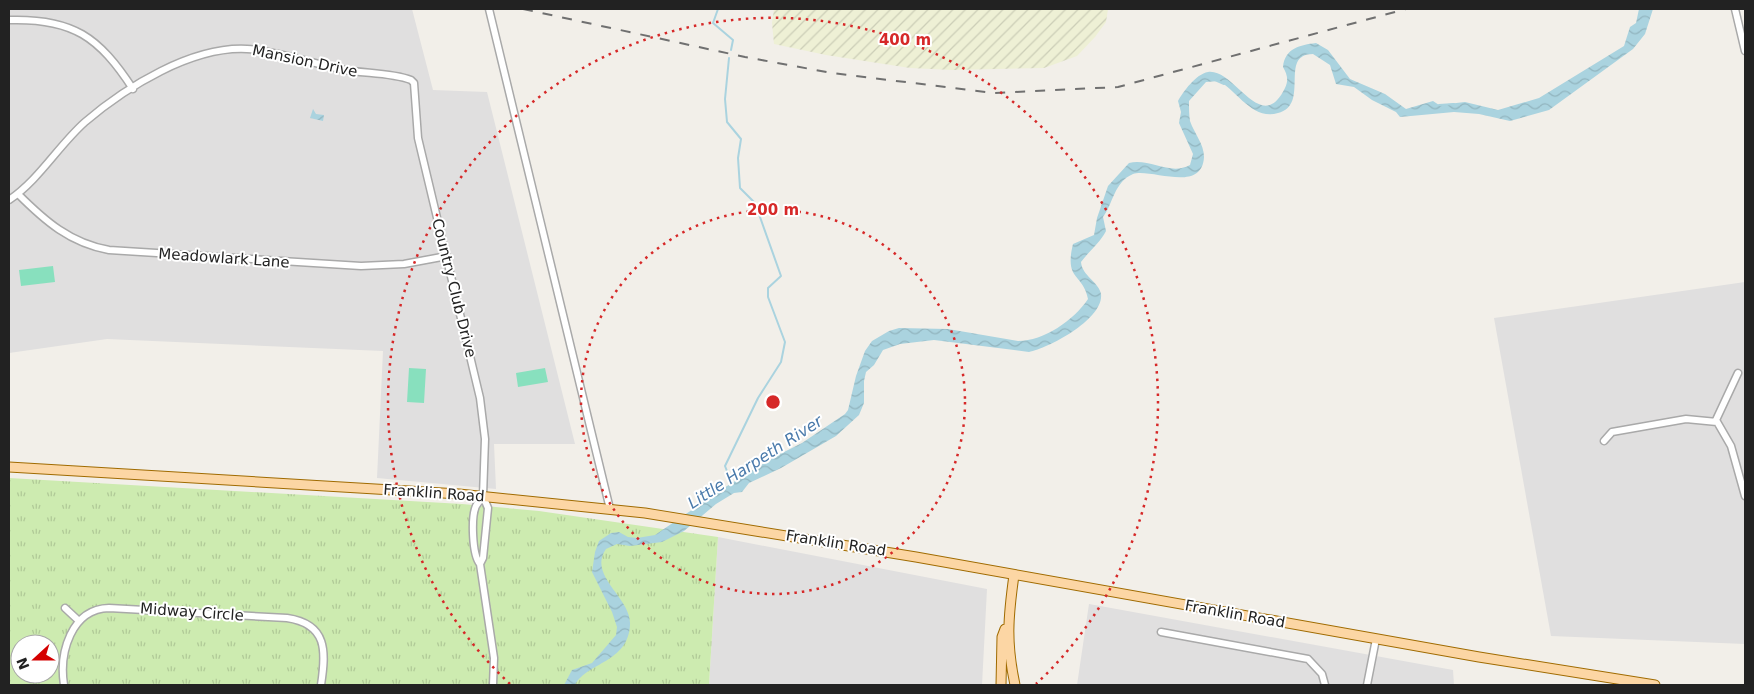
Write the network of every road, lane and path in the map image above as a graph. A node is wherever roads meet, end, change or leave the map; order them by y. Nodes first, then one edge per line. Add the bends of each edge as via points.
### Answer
1 (489, 9) edge
2 (1735, 9) edge
3 (9, 20) edge
4 (1745, 51) edge
5 (412, 81) joint
6 (133, 88) junction
7 (18, 194) junction
8 (9, 200) edge
9 (447, 256) junction
10 (1738, 373) dead end
11 (1717, 422) junction
12 (1604, 442) dead end
13 (9, 467) edge
14 (483, 496) junction
15 (1745, 496) edge
16 (610, 509) junction
17 (480, 564) junction
18 (1014, 575) junction
19 (65, 608) dead end
20 (79, 620) junction
21 (1007, 624) junction
22 (1161, 632) dead end
23 (1376, 639) junction
24 (64, 685) edge
25 (321, 685) edge
26 (492, 685) edge
27 (1001, 685) edge
28 (1015, 685) edge
29 (1326, 685) edge
30 (1367, 685) edge
31 (1655, 685) edge

1 - 16 street
2 - 4 street
3 - 6 street via 57,23 82,34 108,54
5 - 6 street, Mansion Drive via 240,49 214,51 186,59
5 - 9 street, Country Club Drive via 418,138
6 - 7 street, Mansion Drive via 80,126
7 - 8 street, Mansion Drive
7 - 9 street, Meadowlark Lane via 59,231 109,250 372,267
9 - 14 street, Country Club Drive via 481,403 485,446
10 - 11 street
11 - 12 street via 1686,419 1612,432
11 - 15 street via 1730,446
13 - 14 main road, Franklin Road
14 - 16 main road, Franklin Road
14 - 17 street, Country Club Drive via 488,508
14 - 17 street, Country Club Drive via 475,507 474,527 474,552
16 - 18 main road, Franklin Road
17 - 26 street, Country Club Drive via 494,658
18 - 21 main road
18 - 23 main road, Franklin Road
19 - 20 street
20 - 24 street via 67,645
20 - 25 street, Midway Circle via 95,610 109,608 294,619 310,626 321,639 324,654
21 - 27 main road via 1002,637
21 - 28 main road
22 - 29 street via 1308,659 1322,674
23 - 30 street
23 - 31 main road, Franklin Road

